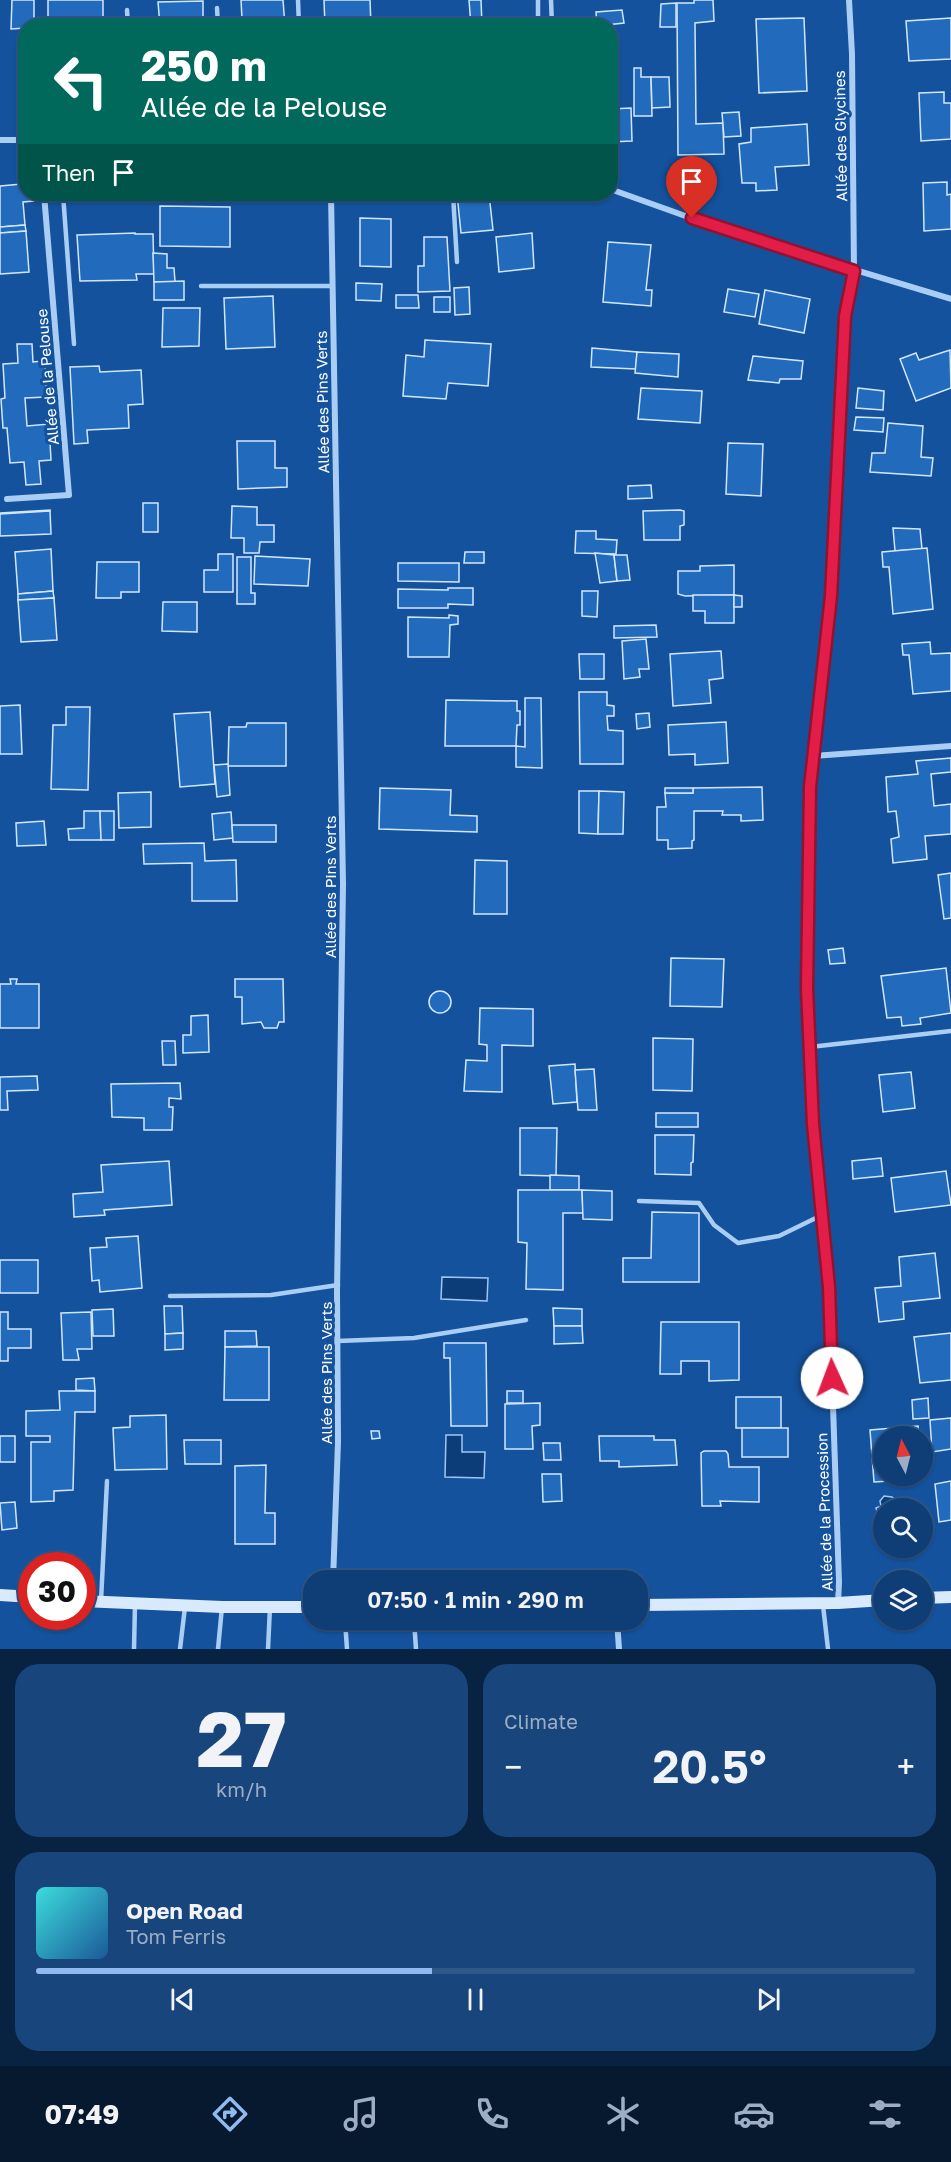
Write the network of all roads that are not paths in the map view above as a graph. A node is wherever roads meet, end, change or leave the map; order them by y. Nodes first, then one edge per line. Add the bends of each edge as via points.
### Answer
1 (298, 0) edge
2 (538, 0) edge
3 (551, 0) edge
4 (849, 0) edge
5 (217, 8) dead end
6 (127, 10) dead end
7 (128, 18) edge
8 (218, 18) edge
9 (299, 18) edge
10 (538, 18) edge
11 (552, 18) edge
12 (0, 140) edge
13 (18, 140) edge
14 (618, 192) edge
15 (45, 201) edge
16 (64, 201) edge
17 (330, 201) edge
18 (453, 201) edge
19 (457, 262) dead end
20 (854, 271) junction
21 (201, 286) dead end
22 (332, 286) junction
23 (951, 299) edge
24 (74, 344) dead end
25 (7, 499) dead end
26 (951, 746) edge
27 (813, 756) junction
28 (951, 1031) edge
29 (810, 1047) junction
30 (639, 1201) dead end
31 (822, 1215) junction
32 (338, 1286) junction
33 (170, 1296) dead end
34 (526, 1320) dead end
35 (338, 1341) junction
36 (107, 1481) dead end
37 (333, 1570) edge
38 (0, 1595) edge
39 (18, 1597) edge
40 (951, 1597) edge
41 (933, 1598) edge
42 (873, 1601) edge
43 (96, 1602) edge
44 (100, 1602) junction
45 (822, 1603) junction
46 (838, 1603) junction
47 (135, 1604) junction
48 (648, 1605) edge
49 (185, 1606) junction
50 (303, 1606) edge
51 (222, 1607) junction
52 (270, 1607) junction
53 (346, 1630) edge
54 (415, 1630) edge
55 (618, 1630) edge
56 (134, 1649) edge
57 (180, 1649) edge
58 (218, 1649) edge
59 (268, 1649) edge
60 (347, 1649) edge
61 (416, 1649) edge
62 (620, 1649) edge
63 (828, 1649) edge

1 - 9 lane
2 - 10 lane
3 - 11 lane
4 - 20 street, Allée des Glycines
5 - 8 lane
6 - 7 lane
12 - 13 street
14 - 20 street
15 - 25 street, Allée de la Pelouse via 69,495
16 - 24 lane
17 - 22 street, Allée des Pins Verts
18 - 19 lane
20 - 23 street
20 - 27 street, Allée de la Procession via 845,316 831,596
21 - 22 lane
22 - 32 street, Allée des Pins Verts via 343,884
26 - 27 street
27 - 29 street, Allée de la Procession via 807,988
28 - 29 lane
29 - 31 street, Allée de la Procession
30 - 31 lane via 699,1203 714,1225 738,1243 779,1236
31 - 46 street, Allée de la Procession via 829,1287
32 - 33 lane via 271,1295
32 - 35 street, Allée des Pins Verts
34 - 35 lane via 414,1338
35 - 37 street, Allée des Pins Verts
36 - 44 lane
38 - 39 main road
40 - 41 main road
42 - 46 main road
43 - 44 main road
44 - 47 main road
45 - 46 main road
45 - 48 main road
45 - 63 lane
47 - 49 main road
47 - 56 lane
49 - 51 main road
49 - 57 lane
50 - 52 main road
51 - 52 main road
51 - 58 lane
52 - 59 lane
53 - 60 lane
54 - 61 lane
55 - 62 street

